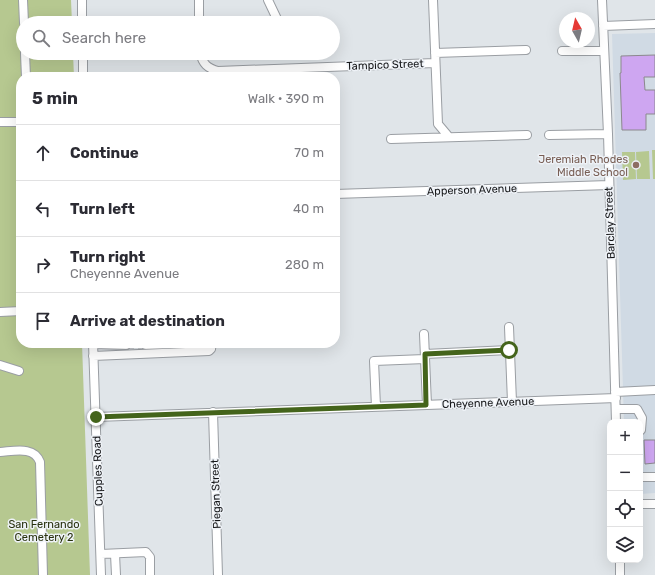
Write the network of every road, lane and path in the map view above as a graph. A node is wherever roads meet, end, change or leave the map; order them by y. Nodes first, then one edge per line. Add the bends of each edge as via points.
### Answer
1 (23, 0) edge
2 (82, 0) edge
3 (199, 0) edge
4 (268, 0) edge
5 (433, 0) edge
6 (602, 0) edge
7 (24, 16) edge
8 (82, 16) edge
9 (199, 16) edge
10 (276, 16) edge
11 (655, 24) edge
12 (603, 26) junction
13 (526, 50) dead end
14 (604, 50) junction
15 (562, 51) dead end
16 (435, 53) junction
17 (25, 60) edge
18 (83, 60) edge
19 (202, 60) edge
20 (435, 63) junction
21 (26, 72) edge
22 (83, 72) edge
23 (0, 122) edge
24 (16, 122) edge
25 (608, 134) junction
26 (527, 135) dead end
27 (549, 135) dead end
28 (449, 137) junction
29 (391, 139) dead end
30 (609, 185) junction
31 (340, 194) edge
32 (16, 311) edge
33 (0, 312) edge
34 (508, 327) dead end
35 (424, 334) dead end
36 (93, 348) edge
37 (161, 348) edge
38 (180, 348) edge
39 (211, 348) edge
40 (509, 350) junction
41 (93, 356) junction
42 (425, 356) junction
43 (0, 365) edge
44 (19, 371) dead end
45 (655, 390) edge
46 (616, 395) junction
47 (512, 402) junction
48 (426, 405) junction
49 (376, 406) junction
50 (616, 409) junction
51 (213, 412) junction
52 (96, 417) junction
53 (616, 419) edge
54 (642, 419) edge
55 (0, 452) edge
56 (643, 477) edge
57 (655, 477) edge
58 (643, 504) edge
59 (655, 504) edge
60 (101, 554) junction
61 (115, 554) junction
62 (620, 563) edge
63 (43, 575) edge
64 (101, 575) edge
65 (116, 575) edge
66 (150, 575) edge
67 (218, 575) edge
68 (620, 575) edge

1 - 7 street
2 - 8 street
3 - 9 street
4 - 10 street
5 - 16 street
6 - 12 street, Barclay Street
11 - 12 street
12 - 14 street, Barclay Street
13 - 16 street
14 - 15 street
14 - 25 street, Barclay Street
16 - 20 street
17 - 21 street
18 - 22 street
19 - 20 street, Tampico Street via 208,68 218,71
20 - 28 street via 438,124
23 - 24 street
25 - 27 street
25 - 30 street, Barclay Street
26 - 28 street
28 - 29 street
30 - 31 street, Apperson Avenue
30 - 46 street, Barclay Street
32 - 33 street
34 - 40 street
35 - 42 street
36 - 41 street, Cupples Road
37 - 41 street
38 - 39 street via 209,351
40 - 42 street
40 - 47 street
41 - 52 street, Cupples Road
42 - 48 street
42 - 49 street via 374,361
43 - 44 street
45 - 46 street, Cheyenne Avenue
46 - 47 street, Cheyenne Avenue
46 - 50 street, Barclay Street
47 - 48 street, Cheyenne Avenue
48 - 49 street, Cheyenne Avenue
49 - 51 street, Cheyenne Avenue
50 - 53 street, Barclay Street
50 - 54 street via 637,409
51 - 52 street, Cheyenne Avenue
51 - 67 street, Piegan Street
52 - 60 street, Cupples Road
55 - 63 street via 34,452 40,462
56 - 57 street
58 - 59 street
60 - 61 street
60 - 64 street, Cupples Road
61 - 65 street
61 - 66 street via 146,552 150,557
62 - 68 street

